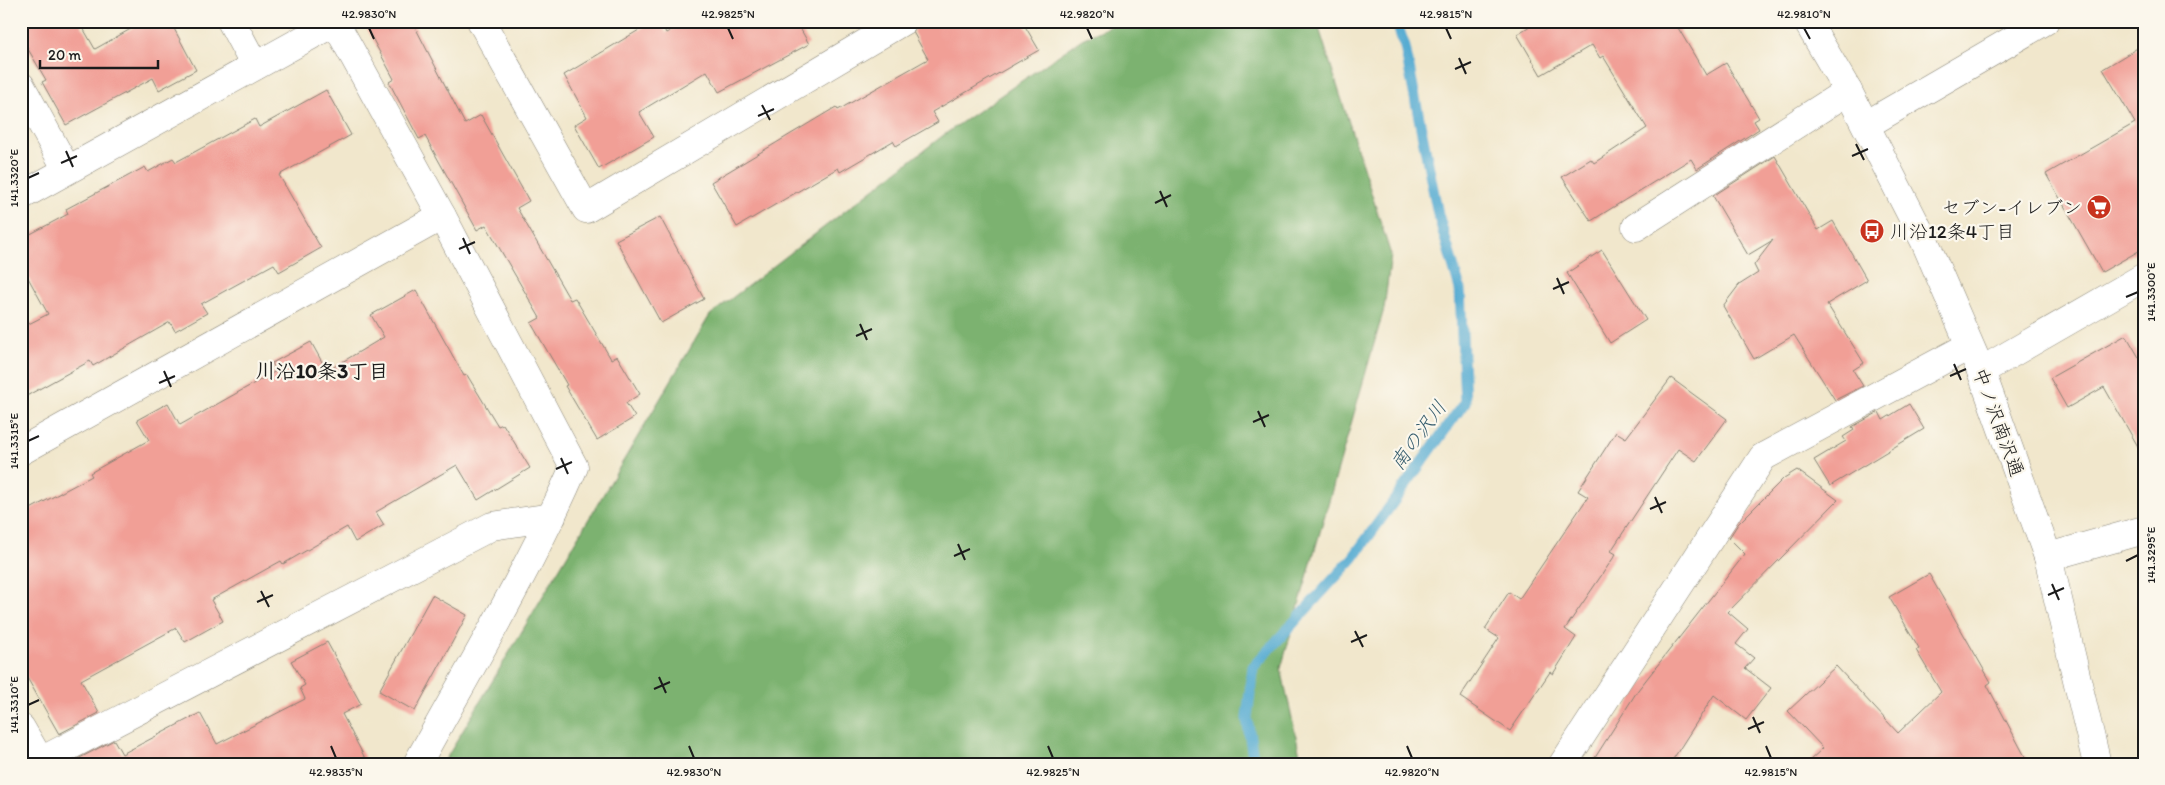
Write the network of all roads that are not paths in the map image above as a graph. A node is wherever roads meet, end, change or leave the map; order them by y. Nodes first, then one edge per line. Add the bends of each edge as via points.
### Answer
1 (231, 21) edge
2 (481, 21) edge
3 (903, 21) edge
4 (1806, 21) edge
5 (2045, 21) edge
6 (255, 66) junction
7 (21, 86) edge
8 (1848, 91) junction
9 (1866, 125) junction
10 (67, 170) junction
11 (21, 196) edge
12 (442, 216) junction
13 (1636, 227) dead end
14 (2144, 277) edge
15 (1969, 346) junction
16 (1981, 371) junction
17 (21, 451) edge
18 (552, 516) junction
19 (2144, 530) edge
20 (2048, 557) junction
21 (21, 728) edge
22 (2092, 762) edge
23 (39, 763) edge
24 (417, 764) edge
25 (1563, 764) edge

1 - 6 street
2 - 3 street via 586,209
4 - 8 street, 中ノ沢南沢通
5 - 9 street
6 - 10 street
6 - 12 street via 335,22
7 - 10 street
8 - 9 street, 中ノ沢南沢通
8 - 13 street
9 - 15 street, 中ノ沢南沢通 via 1925,242
10 - 11 street
12 - 17 street
12 - 18 street via 574,467
14 - 16 street
15 - 16 street, 中ノ沢南沢通
15 - 25 street via 1763,457
16 - 20 street, 中ノ沢南沢通
18 - 23 street via 492,526
18 - 24 street
19 - 20 street
20 - 22 street, 中ノ沢南沢通
21 - 23 street

